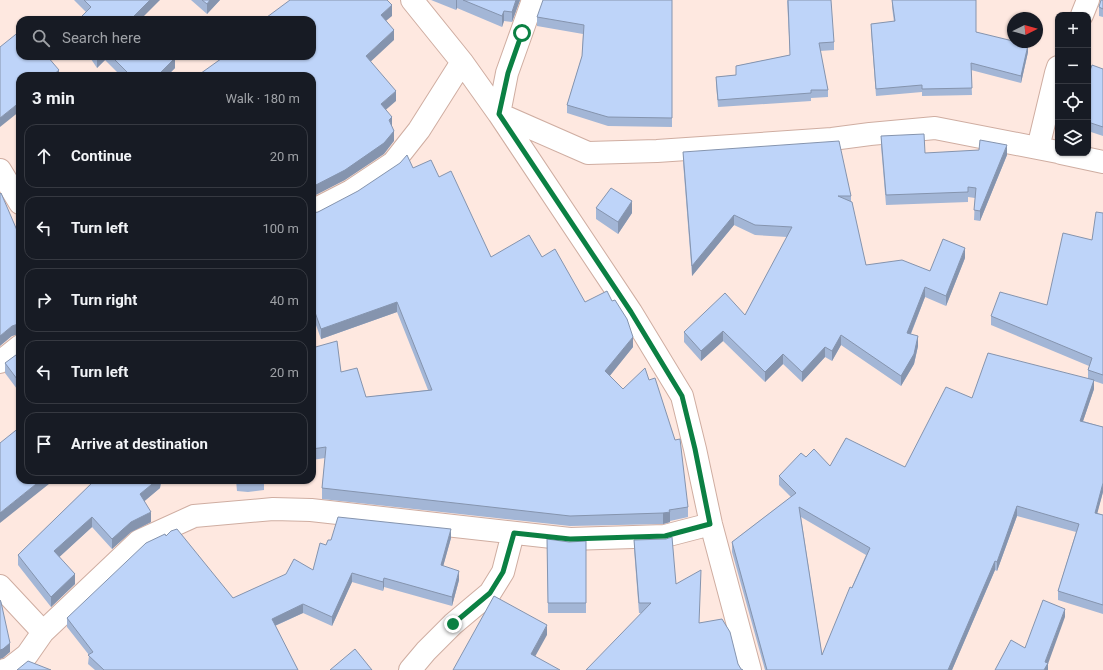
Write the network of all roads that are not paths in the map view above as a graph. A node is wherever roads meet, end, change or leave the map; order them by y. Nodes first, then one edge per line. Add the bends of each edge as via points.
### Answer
1 (412, 0) edge
2 (533, 0) edge
3 (1088, 0) edge
4 (1083, 12) edge
5 (462, 62) junction
6 (1055, 77) edge
7 (499, 114) junction
8 (1052, 151) edge
9 (1103, 162) edge
10 (0, 170) edge
11 (16, 196) edge
12 (316, 210) edge
13 (16, 349) edge
14 (0, 362) edge
15 (710, 524) junction
16 (514, 533) junction
17 (0, 586) edge
18 (43, 632) junction
19 (5, 670) edge
20 (410, 670) edge
21 (750, 670) edge

1 - 5 street
2 - 7 street via 508,73
3 - 4 street
5 - 7 street
5 - 12 street via 419,130 394,162 351,191
6 - 8 street
7 - 8 street via 588,153 657,152 832,139 935,128
7 - 15 street via 631,312 682,396
8 - 9 street
10 - 11 street
13 - 14 street
15 - 16 street via 665,536 570,539
15 - 21 street
16 - 18 street via 311,510 273,509 194,516 139,541
16 - 20 street via 503,572 490,593 453,624
17 - 18 street
18 - 19 street via 27,655

